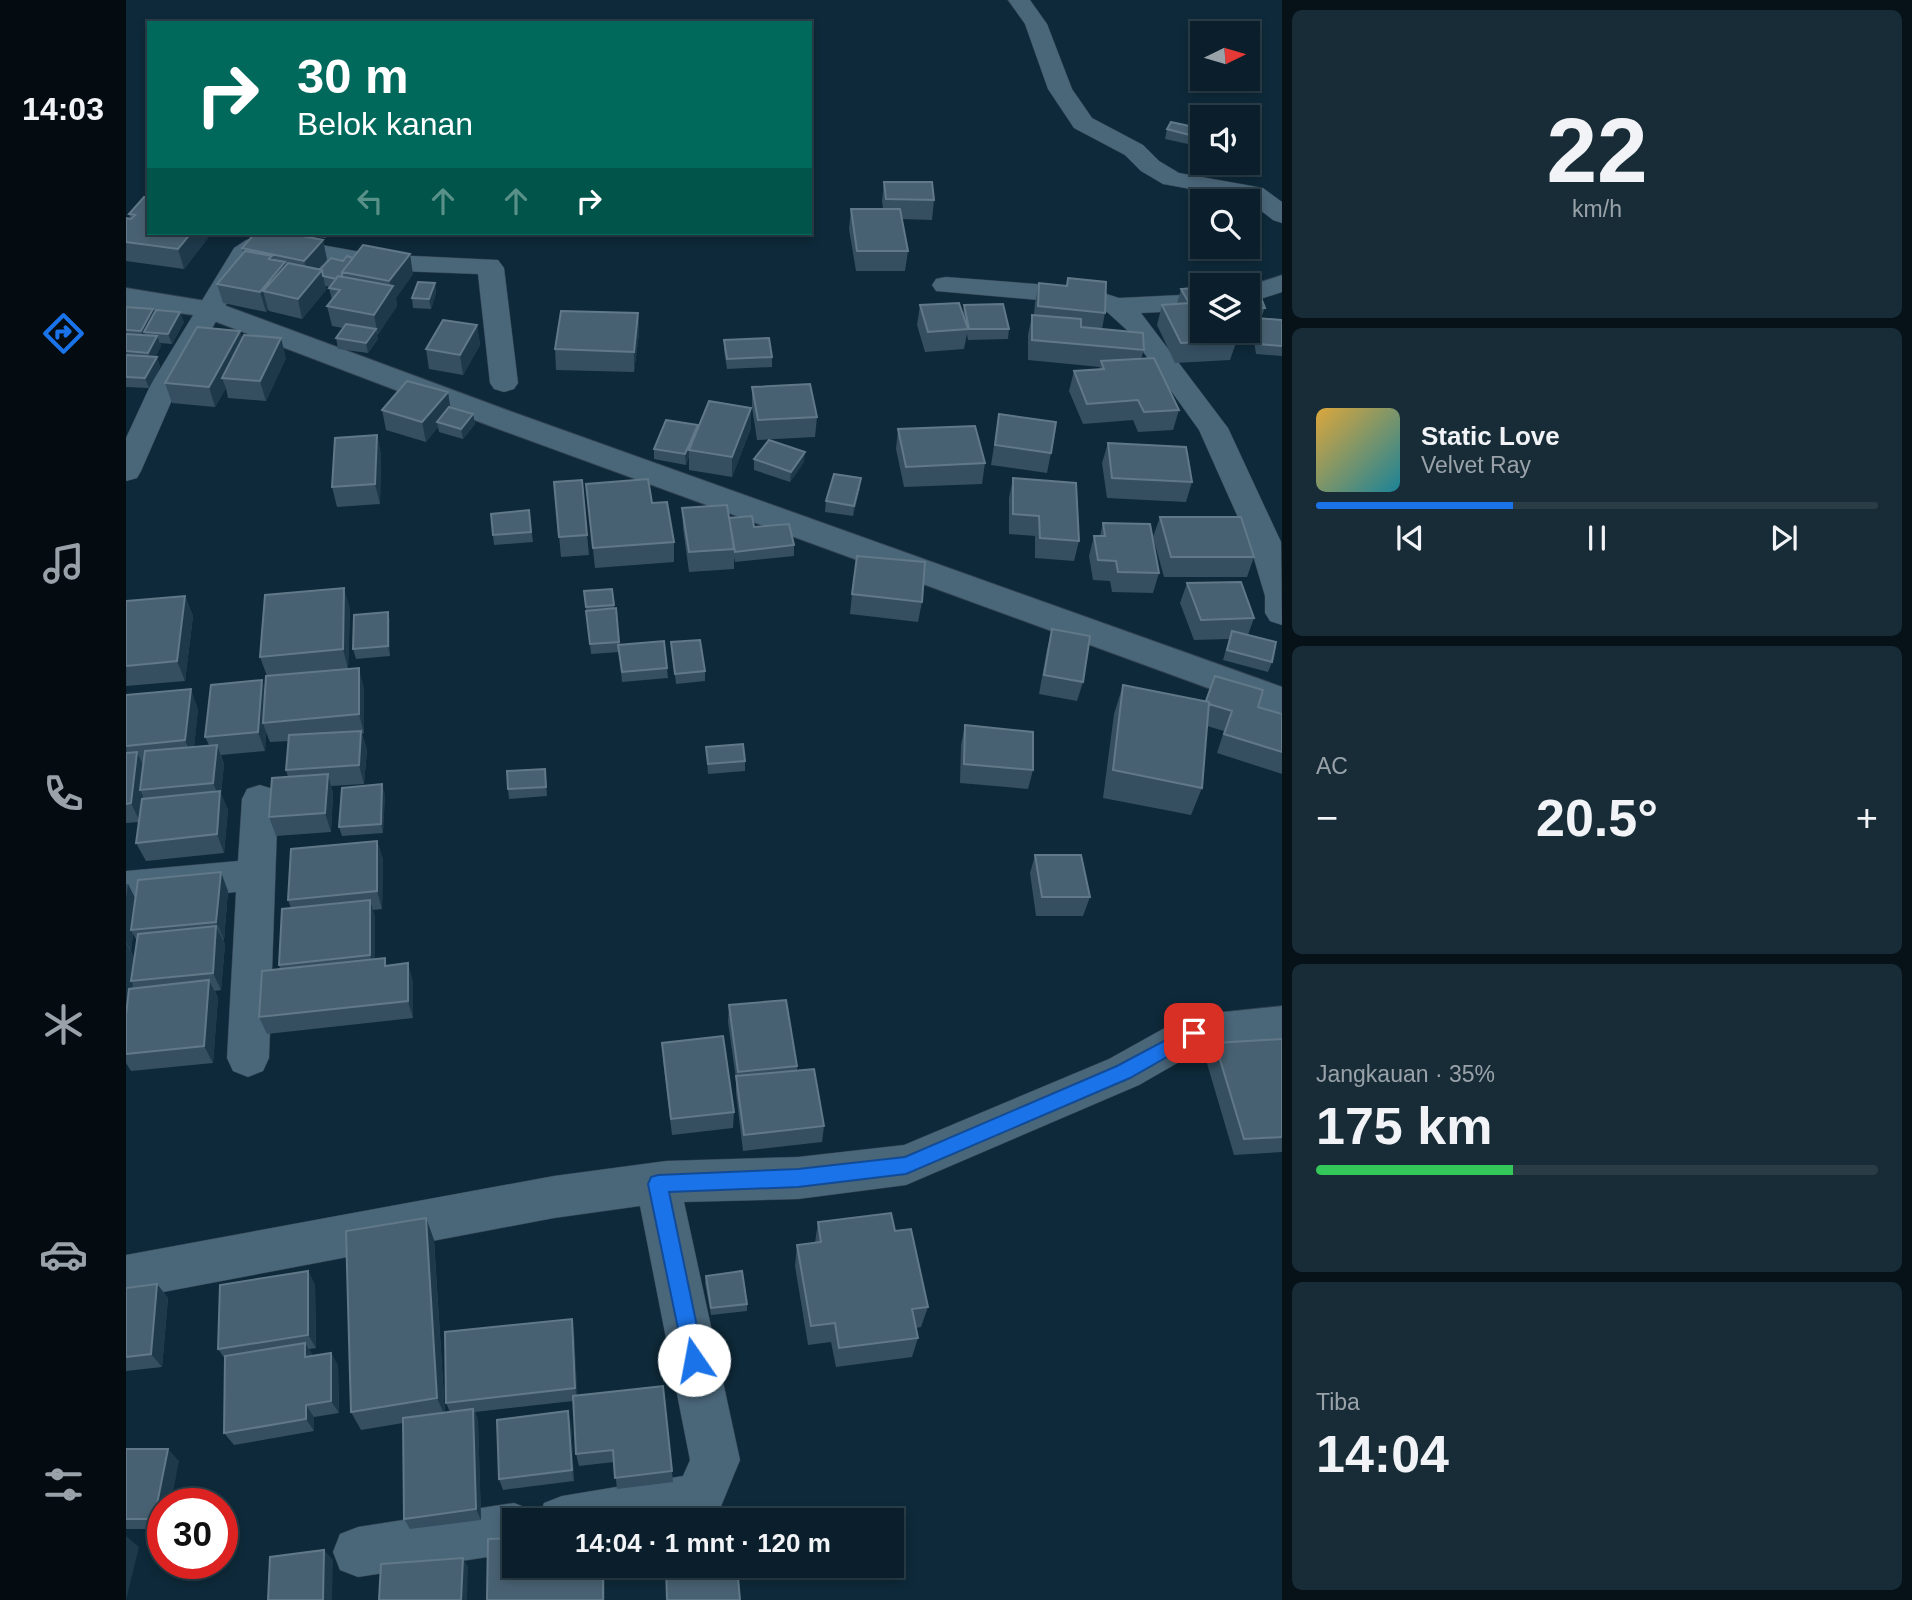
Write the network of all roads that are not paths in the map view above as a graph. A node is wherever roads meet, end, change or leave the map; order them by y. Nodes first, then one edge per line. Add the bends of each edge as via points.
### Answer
1 (1019, 0) edge
2 (1282, 215) edge
3 (1282, 283) edge
4 (946, 285) dead end
5 (1260, 291) edge
6 (126, 297) edge
7 (1190, 303) edge
8 (1117, 306) junction
9 (208, 309) junction
10 (504, 383) dead end
11 (126, 471) edge
12 (1282, 613) edge
13 (1282, 701) edge
14 (260, 799) dead end
15 (256, 875) junction
16 (126, 887) edge
17 (1282, 1024) edge
18 (248, 1058) dead end
19 (658, 1184) junction
20 (126, 1277) edge
21 (639, 1508) edge
22 (502, 1530) edge
23 (358, 1552) dead end

1 - 2 street via 1036,24 1060,89 1083,122 1134,150 1172,179 1254,193
3 - 5 street
4 - 8 street via 1057,292
6 - 9 street
7 - 8 street
8 - 12 street via 1139,326 1213,428 1265,542
9 - 10 street via 243,254 260,245 372,262 489,266
9 - 11 street via 165,384
9 - 13 street
14 - 15 street
15 - 16 street
15 - 18 street
17 - 19 street via 1194,1033 1124,1072 906,1166 798,1178
19 - 20 street via 554,1197
19 - 21 street via 715,1460 699,1498
22 - 23 street

